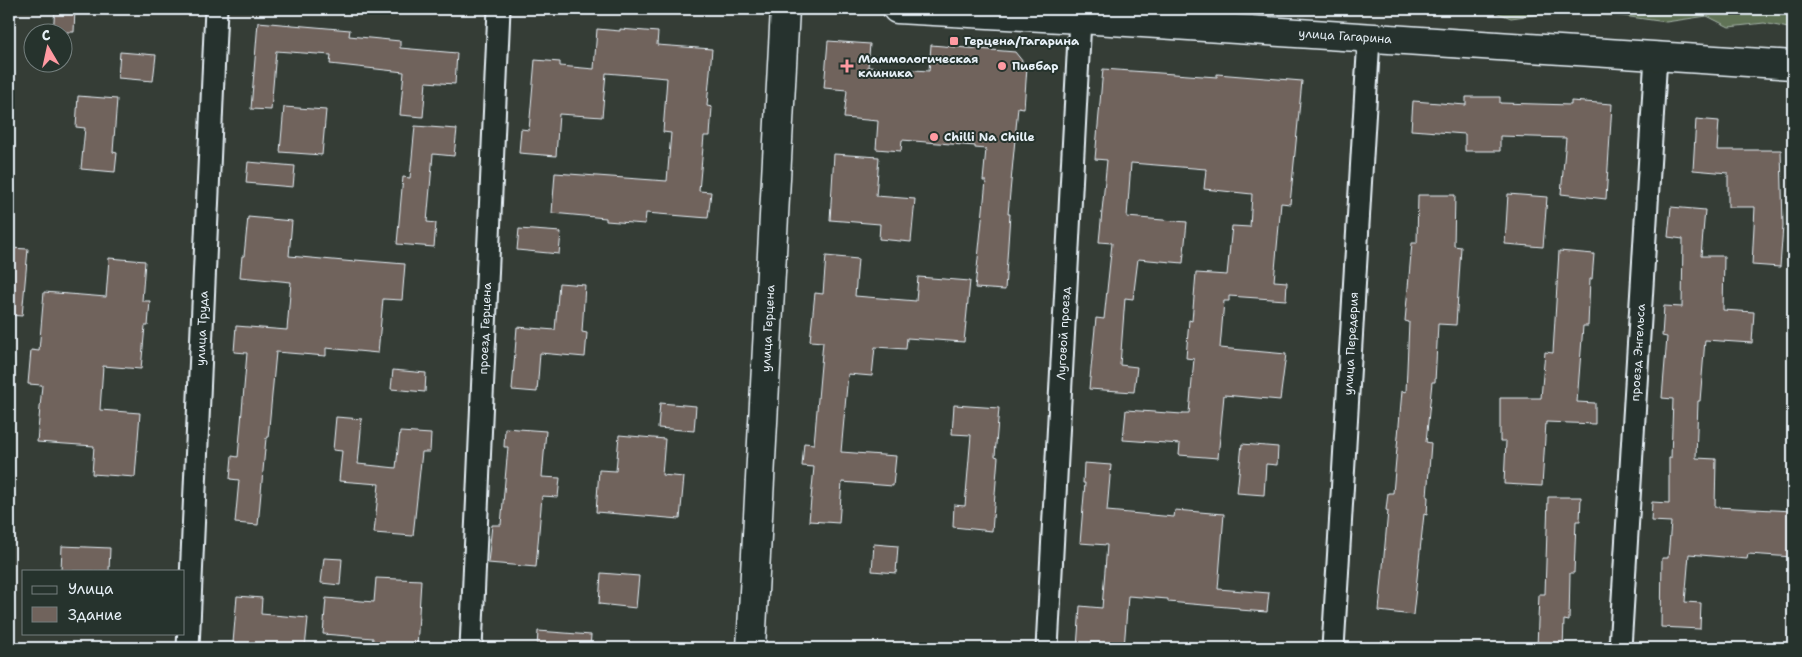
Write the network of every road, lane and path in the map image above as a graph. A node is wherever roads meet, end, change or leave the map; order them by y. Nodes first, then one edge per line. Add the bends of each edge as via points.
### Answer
1 (216, 9) edge
2 (499, 9) edge
3 (784, 9) edge
4 (897, 9) edge
5 (1080, 19) junction
6 (1369, 38) junction
7 (1656, 56) junction
8 (1793, 65) edge
9 (188, 648) edge
10 (471, 648) edge
11 (751, 648) edge
12 (1047, 648) edge
13 (1333, 648) edge
14 (1620, 648) edge

1 - 9 street, улица Труда
2 - 10 street, проезд Герцена
3 - 11 street, улица Герцена
4 - 5 street, улица Гагарина
5 - 6 street, улица Гагарина
5 - 12 street, Луговой проезд
6 - 7 street, улица Гагарина
6 - 13 street, улица Передерия
7 - 8 street, улица Гагарина
7 - 14 street, проезд Энгельса

